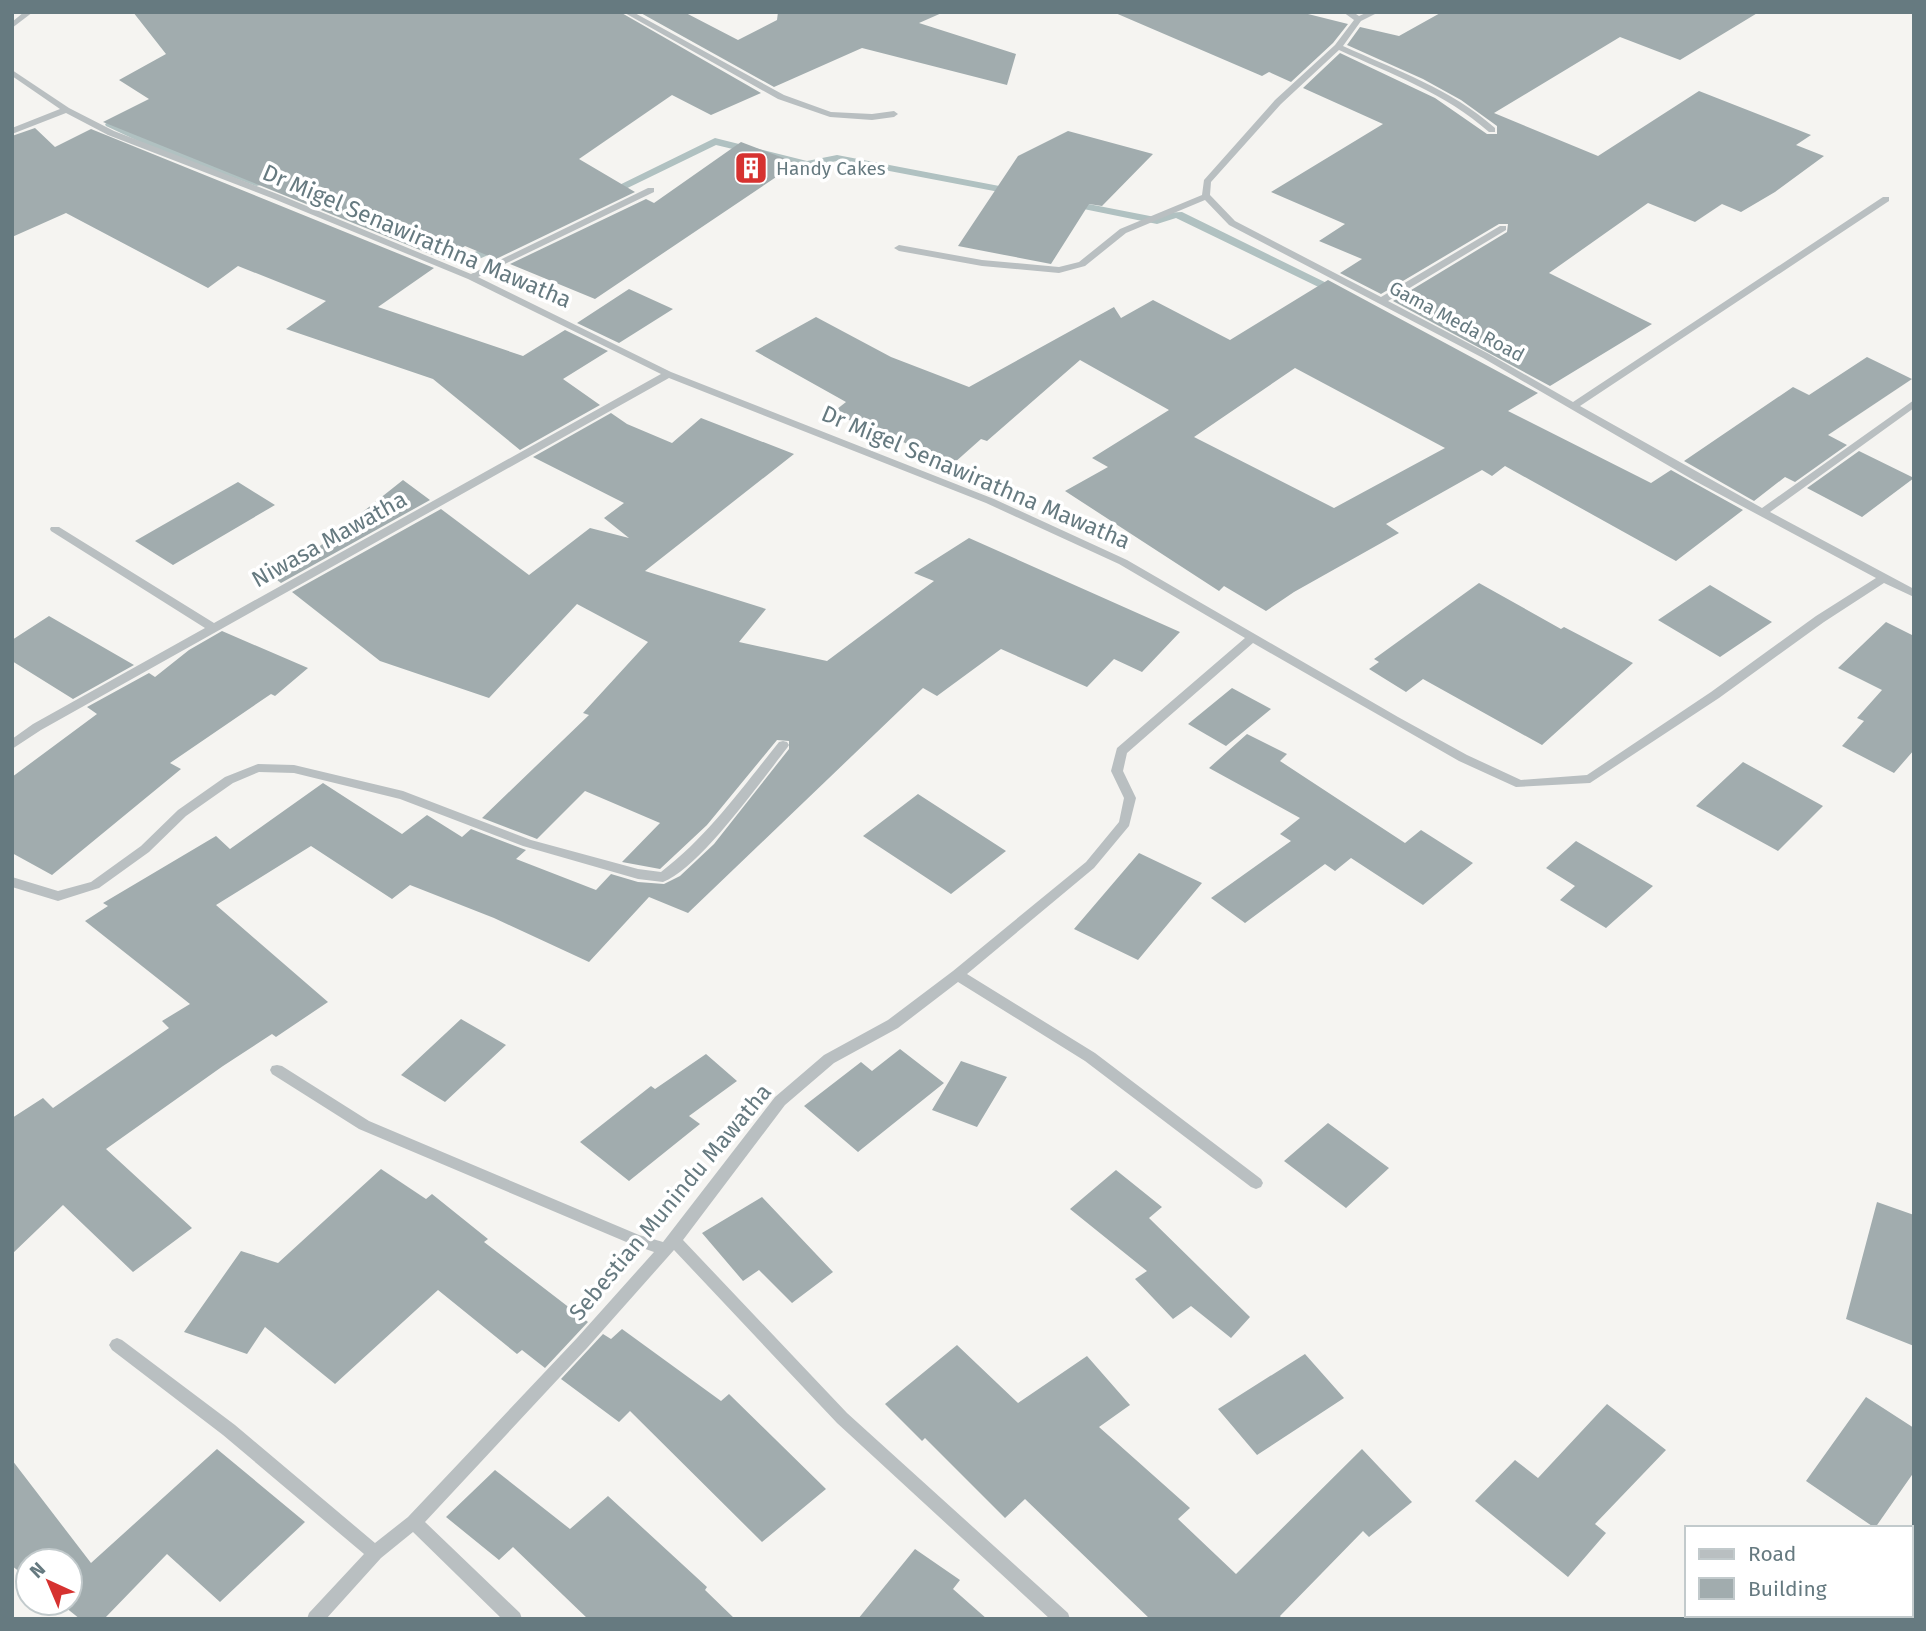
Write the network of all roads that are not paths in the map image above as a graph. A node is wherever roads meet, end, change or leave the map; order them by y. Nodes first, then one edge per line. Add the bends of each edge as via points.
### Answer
1 (29, 12) edge
2 (626, 12) edge
3 (1347, 12) edge
4 (1375, 12) edge
5 (1358, 19) junction
6 (12, 26) edge
7 (1338, 47) junction
8 (12, 72) edge
9 (66, 110) junction
10 (894, 114) dead end
11 (1492, 130) dead end
12 (12, 131) edge
13 (650, 190) dead end
14 (1206, 196) junction
15 (1886, 199) dead end
16 (1503, 228) dead end
17 (899, 248) dead end
18 (471, 277) junction
19 (1382, 301) junction
20 (668, 374) junction
21 (1914, 403) edge
22 (1573, 406) junction
23 (1762, 513) junction
24 (55, 529) dead end
25 (1882, 579) junction
26 (1914, 594) edge
27 (212, 627) junction
28 (1253, 637) junction
29 (12, 745) edge
30 (783, 745) dead end
31 (12, 882) edge
32 (958, 975) junction
33 (277, 1070) dead end
34 (1256, 1183) dead end
35 (669, 1244) junction
36 (117, 1345) dead end
37 (414, 1522) junction
38 (375, 1553) junction
39 (315, 1619) edge
40 (514, 1619) edge
41 (1062, 1619) edge

1 - 6 street
2 - 10 street via 781,97 830,114
3 - 5 street
4 - 5 street
5 - 7 street
7 - 11 street via 1457,101
7 - 14 street via 1278,102 1207,182
8 - 9 street, Dr Migel Senawirathna Mawatha
9 - 12 street
9 - 18 street, Dr Migel Senawirathna Mawatha via 111,133
13 - 18 street
14 - 17 street via 1123,231 1082,264 1059,270 982,263
14 - 19 street, Gama Meda Road via 1232,223
15 - 22 street
16 - 19 street
18 - 20 street, Dr Migel Senawirathna Mawatha
19 - 22 street, Gama Meda Road
20 - 27 street, Niwasa Mawatha
20 - 28 street, Dr Migel Senawirathna Mawatha via 1002,506 1123,562
21 - 23 street
22 - 23 street, Gama Meda Road
23 - 25 street, Gama Meda Road
24 - 27 street
25 - 26 street, Gama Meda Road
25 - 28 street, Dr Migel Senawirathna Mawatha via 1590,779 1520,784 1463,758
27 - 29 street, Niwasa Mawatha
28 - 32 street, Sebestian Munindu Mawatha via 1121,751 1117,771 1130,798 1125,823 1090,865
30 - 31 street via 726,816 663,877 527,843 403,795 294,769 258,768 229,780 182,813 145,849 95,885 58,896
32 - 34 street via 1090,1057
32 - 35 street, Sebestian Munindu Mawatha via 893,1024 829,1059 780,1101
33 - 35 street via 364,1125 636,1240
35 - 37 street, Sebestian Munindu Mawatha
35 - 41 street via 842,1418
36 - 38 street via 229,1430
37 - 38 street, Sebestian Munindu Mawatha
37 - 40 street
38 - 39 street, Sebestian Munindu Mawatha

